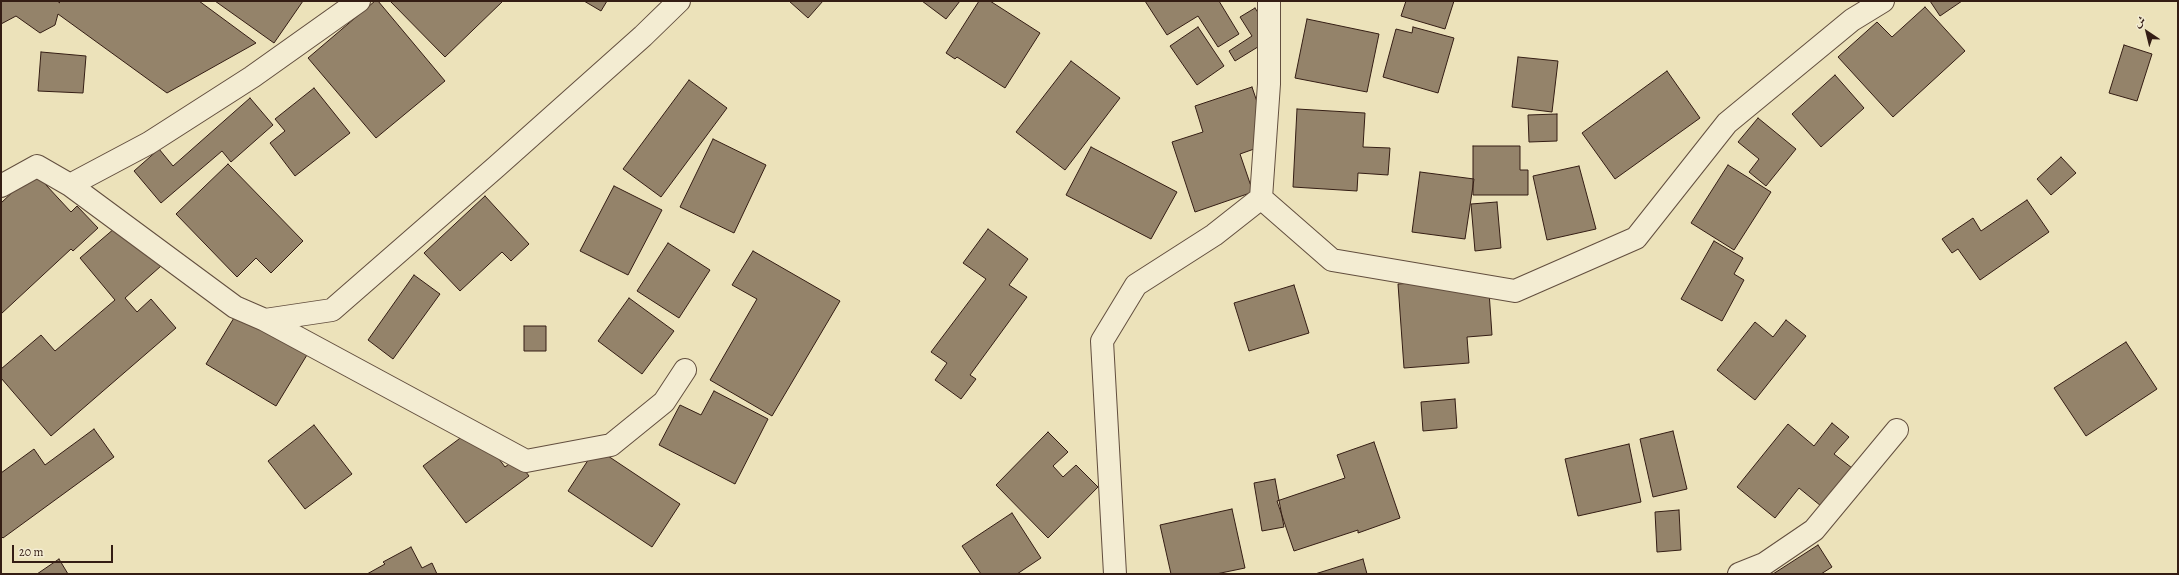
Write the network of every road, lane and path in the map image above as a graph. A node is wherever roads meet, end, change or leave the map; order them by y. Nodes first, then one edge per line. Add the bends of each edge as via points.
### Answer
1 (359, 1) edge
2 (679, 1) edge
3 (1269, 1) edge
4 (1883, 1) edge
5 (70, 185) junction
6 (1, 186) edge
7 (1261, 198) junction
8 (264, 320) junction
9 (685, 370) dead end
10 (1897, 430) dead end
11 (1115, 574) edge
12 (1739, 574) edge

1 - 5 street via 252,76 155,139
2 - 8 street via 643,36 332,310
3 - 7 street via 1269,84
4 - 7 street via 1852,20 1727,123 1636,238 1515,291 1332,260
5 - 6 street via 37,166
5 - 8 street via 235,307
7 - 11 street via 1214,235 1136,285 1102,341
8 - 9 street via 526,461 611,445 664,402
10 - 12 street via 1814,530 1764,564

